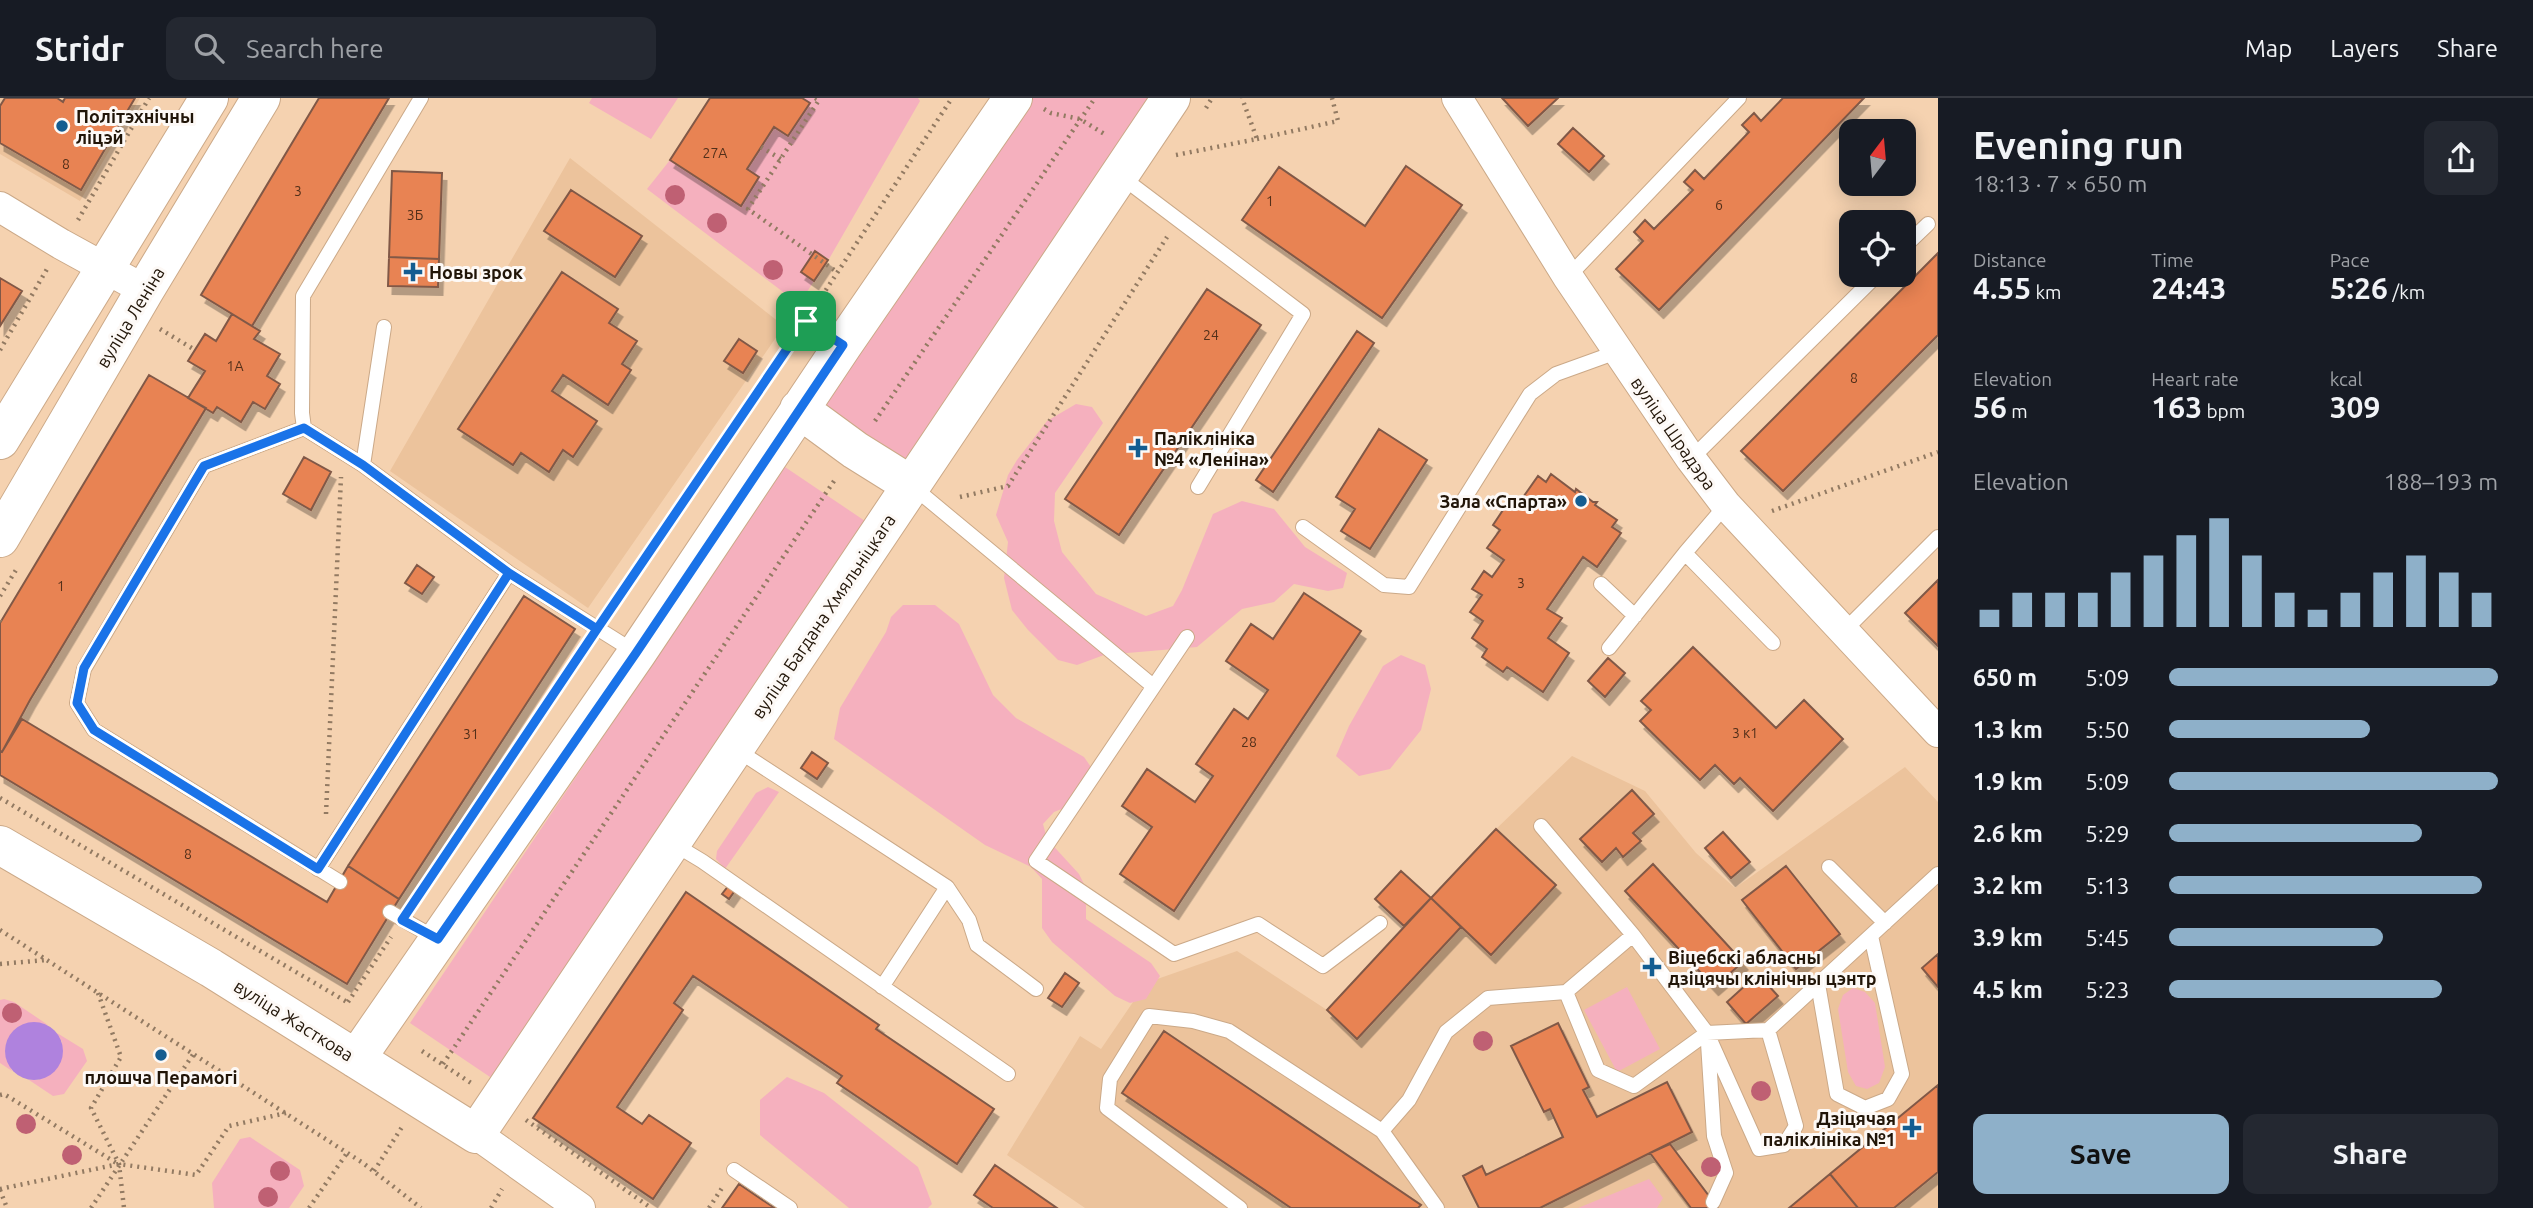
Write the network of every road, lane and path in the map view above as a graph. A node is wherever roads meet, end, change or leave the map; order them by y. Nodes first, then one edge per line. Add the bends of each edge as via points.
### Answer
1 (209, 98) edge
2 (261, 98) edge
3 (421, 98) edge
4 (816, 98) edge
5 (952, 98) edge
6 (1095, 98) edge
7 (1212, 98) edge
8 (1242, 98) edge
9 (1332, 98) edge
10 (1457, 98) edge
11 (1739, 98) edge
12 (1026, 102) edge
13 (1188, 104) edge
14 (1080, 119) junction
15 (1257, 139) junction
16 (1183, 144) dead end
17 (761, 147) dead end
18 (1176, 155) junction
19 (781, 159) junction
20 (1133, 173) junction
21 (0, 207) edge
22 (1927, 224) dead end
23 (1916, 235) edge
24 (105, 268) junction
25 (837, 272) junction
26 (1567, 277) junction
27 (1865, 287) edge
28 (145, 290) junction
29 (793, 312) dead end
30 (806, 321) junction
31 (384, 327) dead end
32 (159, 328) dead end
33 (843, 345) junction
34 (195, 350) dead end
35 (1617, 352) junction
36 (799, 409) junction
37 (304, 428) junction
38 (0, 440) edge
39 (855, 450) junction
40 (342, 451) junction
41 (1938, 452) edge
42 (1691, 459) junction
43 (363, 465) junction
44 (1198, 487) dead end
45 (923, 494) junction
46 (1726, 506) junction
47 (1762, 515) dead end
48 (1303, 527) dead end
49 (1938, 537) edge
50 (0, 538) edge
51 (1685, 552) junction
52 (509, 573) junction
53 (1601, 584) dead end
54 (1635, 616) junction
55 (597, 629) junction
56 (1844, 631) junction
57 (1186, 637) dead end
58 (1773, 643) dead end
59 (1609, 648) dead end
60 (636, 653) junction
61 (1153, 686) junction
62 (1938, 732) edge
63 (735, 749) junction
64 (0, 798) edge
65 (1541, 826) dead end
66 (672, 843) junction
67 (0, 845) edge
68 (321, 865) junction
69 (1829, 867) dead end
70 (1938, 874) edge
71 (340, 882) dead end
72 (947, 887) junction
73 (396, 916) junction
74 (1380, 923) dead end
75 (1885, 923) junction
76 (0, 930) edge
77 (1633, 935) junction
78 (1871, 936) junction
79 (438, 939) junction
80 (47, 960) junction
81 (0, 964) edge
82 (1818, 984) junction
83 (882, 987) junction
84 (1036, 989) dead end
85 (97, 992) junction
86 (1566, 992) junction
87 (348, 1002) junction
88 (354, 1007) dead end
89 (1768, 1030) junction
90 (1707, 1032) junction
91 (422, 1051) dead end
92 (194, 1053) junction
93 (356, 1059) junction
94 (443, 1064) junction
95 (1007, 1074) dead end
96 (481, 1089) dead end
97 (0, 1095) edge
98 (286, 1113) junction
99 (522, 1118) dead end
100 (403, 1125) dead end
101 (1382, 1131) junction
102 (475, 1134) junction
103 (347, 1153) junction
104 (119, 1164) junction
105 (734, 1170) dead end
106 (374, 1171) junction
107 (506, 1182) dead end
108 (0, 1190) edge
109 (1713, 1202) dead end
110 (7, 1208) edge
111 (91, 1208) edge
112 (124, 1208) edge
113 (309, 1208) edge
114 (421, 1208) edge
115 (491, 1208) edge
116 (580, 1208) edge
117 (651, 1208) edge
118 (790, 1208) edge
119 (1240, 1208) edge
120 (1437, 1208) edge

1 - 24 street
2 - 28 street, вуліца Леніна
3 - 37 lane via 303,296
4 - 19 path via 819,100
5 - 25 path
6 - 14 path
7 - 13 path
8 - 15 path
9 - 15 path via 1338,121
10 - 26 street, вуліца Шрадэра
11 - 26 lane
12 - 14 path
12 - 33 street
13 - 20 street, вуліца Багдана Хмяльніцкага
14 - 20 path
14 - 39 path
15 - 18 path
16 - 18 path
17 - 19 path
18 - 20 path
19 - 25 path via 748,209
20 - 44 lane via 1303,314
20 - 45 street, вуліца Багдана Хмяльніцкага
20 - 45 path via 1167,236 1008,486
21 - 24 street
22 - 23 lane
24 - 28 street
24 - 38 street
25 - 30 path
26 - 35 street, вуліца Шрадэра
27 - 42 lane
28 - 50 street, вуліца Леніна
29 - 30 lane
30 - 33 lane
30 - 55 path
31 - 43 lane
32 - 34 path
33 - 36 street
35 - 42 street, вуліца Шрадэра
35 - 48 lane via 1556,374 1530,394 1409,587 1384,586
36 - 39 street
36 - 60 street
37 - 40 lane
37 - 68 lane via 204,466 84,668 77,703 94,730
39 - 45 street
39 - 94 path
40 - 43 lane
40 - 68 path
41 - 47 path
42 - 46 street, вуліца Шрадэра
43 - 52 lane
45 - 61 lane
45 - 63 street, вуліца Багдана Хмяльніцкага
46 - 51 lane
46 - 56 street, вуліца Шрадэра
49 - 56 lane
51 - 54 lane
51 - 58 lane
52 - 55 lane
52 - 68 lane
53 - 54 lane
54 - 59 lane
55 - 60 lane
55 - 73 path
56 - 62 street, вуліца Шрадэра
57 - 61 lane
60 - 79 street
61 - 74 lane via 1036,861 1174,954 1258,924 1323,966
63 - 66 street, вуліца Багдана Хмяльніцкага
63 - 72 lane
64 - 87 path
65 - 77 lane
66 - 83 lane
66 - 102 street, вуліца Багдана Хмяльніцкага
67 - 93 street, вуліца Жасткова
68 - 71 lane
69 - 75 lane
70 - 75 lane
72 - 83 lane
72 - 84 lane via 969,920 977,945
73 - 79 lane
73 - 87 path
75 - 78 lane
76 - 80 path
77 - 86 lane
77 - 90 lane
78 - 82 lane
78 - 82 lane via 1902,1074 1888,1099 1865,1108 1837,1094
79 - 93 street
80 - 81 path
80 - 85 path
82 - 89 lane
83 - 95 lane
85 - 92 path
85 - 104 path via 121,1057 92,1108
86 - 90 lane via 1598,1070 1634,1086
86 - 101 lane via 1488,998 1446,1032 1409,1100
87 - 88 path
89 - 90 lane
89 - 90 lane via 1796,1126 1784,1145 1759,1149
90 - 109 lane via 1714,1136 1726,1173
91 - 94 path
92 - 98 path
92 - 104 path
93 - 102 street, вуліца Жасткова
94 - 96 path
97 - 104 path
98 - 103 path
98 - 104 path via 229,1126 196,1175
99 - 117 path
100 - 106 path
101 - 119 lane via 1229,1031 1149,1016 1110,1079 1107,1108
101 - 120 lane
102 - 116 street, вуліца Жасткова
103 - 106 path
103 - 113 path
104 - 108 path
104 - 111 path
104 - 112 path
105 - 118 lane
106 - 114 path
107 - 115 path
108 - 110 path

